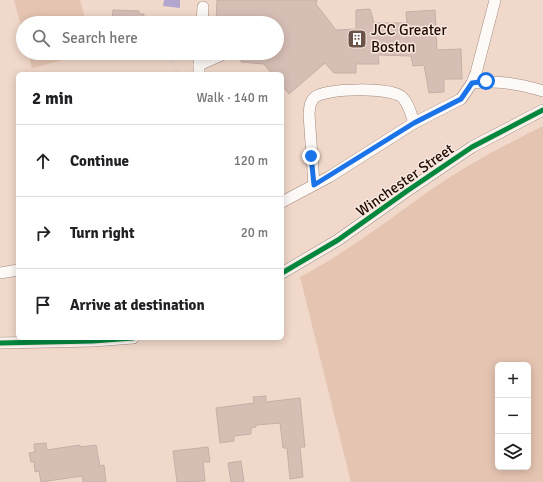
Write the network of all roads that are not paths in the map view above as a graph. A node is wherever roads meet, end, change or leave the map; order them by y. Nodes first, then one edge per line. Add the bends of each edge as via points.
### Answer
1 (495, 0) edge
2 (203, 7) dead end
3 (202, 16) edge
4 (200, 60) edge
5 (215, 60) edge
6 (199, 70) edge
7 (472, 83) junction
8 (543, 91) edge
9 (543, 110) edge
10 (414, 123) junction
11 (314, 185) junction
12 (284, 201) edge
13 (16, 270) edge
14 (284, 272) edge
15 (0, 273) edge
16 (106, 340) edge
17 (0, 343) edge

1 - 7 street
2 - 3 street
4 - 6 street
5 - 6 street
7 - 8 street via 498,81
7 - 10 street via 461,99
9 - 14 street, Winchester Street via 472,148 407,190 338,240
10 - 11 street
10 - 11 street via 405,101 388,91 366,89 321,94 314,98 309,114
11 - 12 street
13 - 15 street
16 - 17 street

